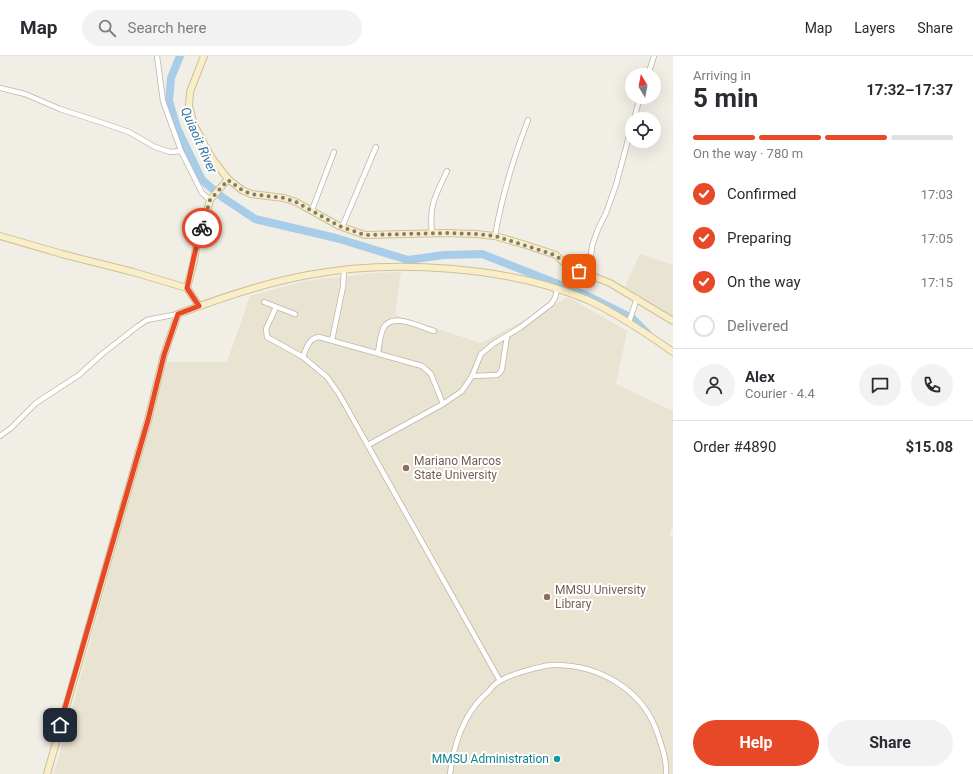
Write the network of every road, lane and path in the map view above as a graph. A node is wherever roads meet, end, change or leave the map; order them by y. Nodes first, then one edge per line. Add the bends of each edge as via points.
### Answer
1 (157, 56) edge
2 (204, 56) edge
3 (654, 56) edge
4 (650, 68) edge
5 (0, 88) edge
6 (528, 120) dead end
7 (376, 147) dead end
8 (626, 148) edge
9 (181, 151) junction
10 (334, 152) dead end
11 (447, 171) dead end
12 (226, 181) junction
13 (212, 198) junction
14 (312, 210) junction
15 (342, 227) junction
16 (432, 233) junction
17 (0, 236) edge
18 (495, 236) junction
19 (344, 270) junction
20 (589, 275) junction
21 (187, 288) junction
22 (557, 289) junction
23 (636, 300) junction
24 (264, 302) dead end
25 (199, 306) junction
26 (276, 307) junction
27 (178, 314) junction
28 (295, 314) dead end
29 (629, 320) junction
30 (673, 321) edge
31 (434, 331) dead end
32 (507, 336) junction
33 (332, 340) junction
34 (673, 352) edge
35 (378, 354) junction
36 (303, 357) junction
37 (472, 376) junction
38 (443, 404) junction
39 (0, 436) edge
40 (368, 445) junction
41 (500, 681) junction
42 (47, 774) edge
43 (450, 774) edge
44 (666, 774) edge

1 - 9 street via 163,101
2 - 12 street via 190,92 189,106 194,125
3 - 4 street
5 - 9 street via 25,94 60,109 123,130 155,147 170,152
6 - 18 street via 505,185
7 - 15 street
8 - 20 street via 616,184 592,246
9 - 13 street via 202,193
10 - 14 street
11 - 16 street via 434,199 430,218
12 - 13 street
12 - 14 street via 251,194 284,198
13 - 21 street via 197,242
14 - 15 street
15 - 16 street via 365,235
16 - 18 street
17 - 21 street
18 - 20 street via 556,255 562,261
19 - 22 street via 399,267 454,270 529,280
19 - 25 street via 280,281
19 - 33 street
20 - 23 street via 610,283
21 - 25 street
22 - 29 street via 588,300
22 - 32 street via 551,304
23 - 29 street
23 - 30 street
24 - 26 street
25 - 27 street
26 - 28 street
26 - 36 street via 266,329 267,337
27 - 39 street via 147,320 138,326 79,375 36,404
27 - 42 street via 164,355 148,420
29 - 34 street
31 - 35 street via 400,320 389,322 383,328
32 - 37 street via 481,354
32 - 37 street via 500,373
33 - 35 street
33 - 36 street via 315,338 308,343
35 - 38 street via 422,366 431,374
36 - 40 street via 327,377
37 - 38 street via 462,391
38 - 40 street
40 - 41 street
41 - 43 street via 471,709 453,754
41 - 44 street via 522,671 551,664 600,672 624,686 643,705 654,723 662,746

